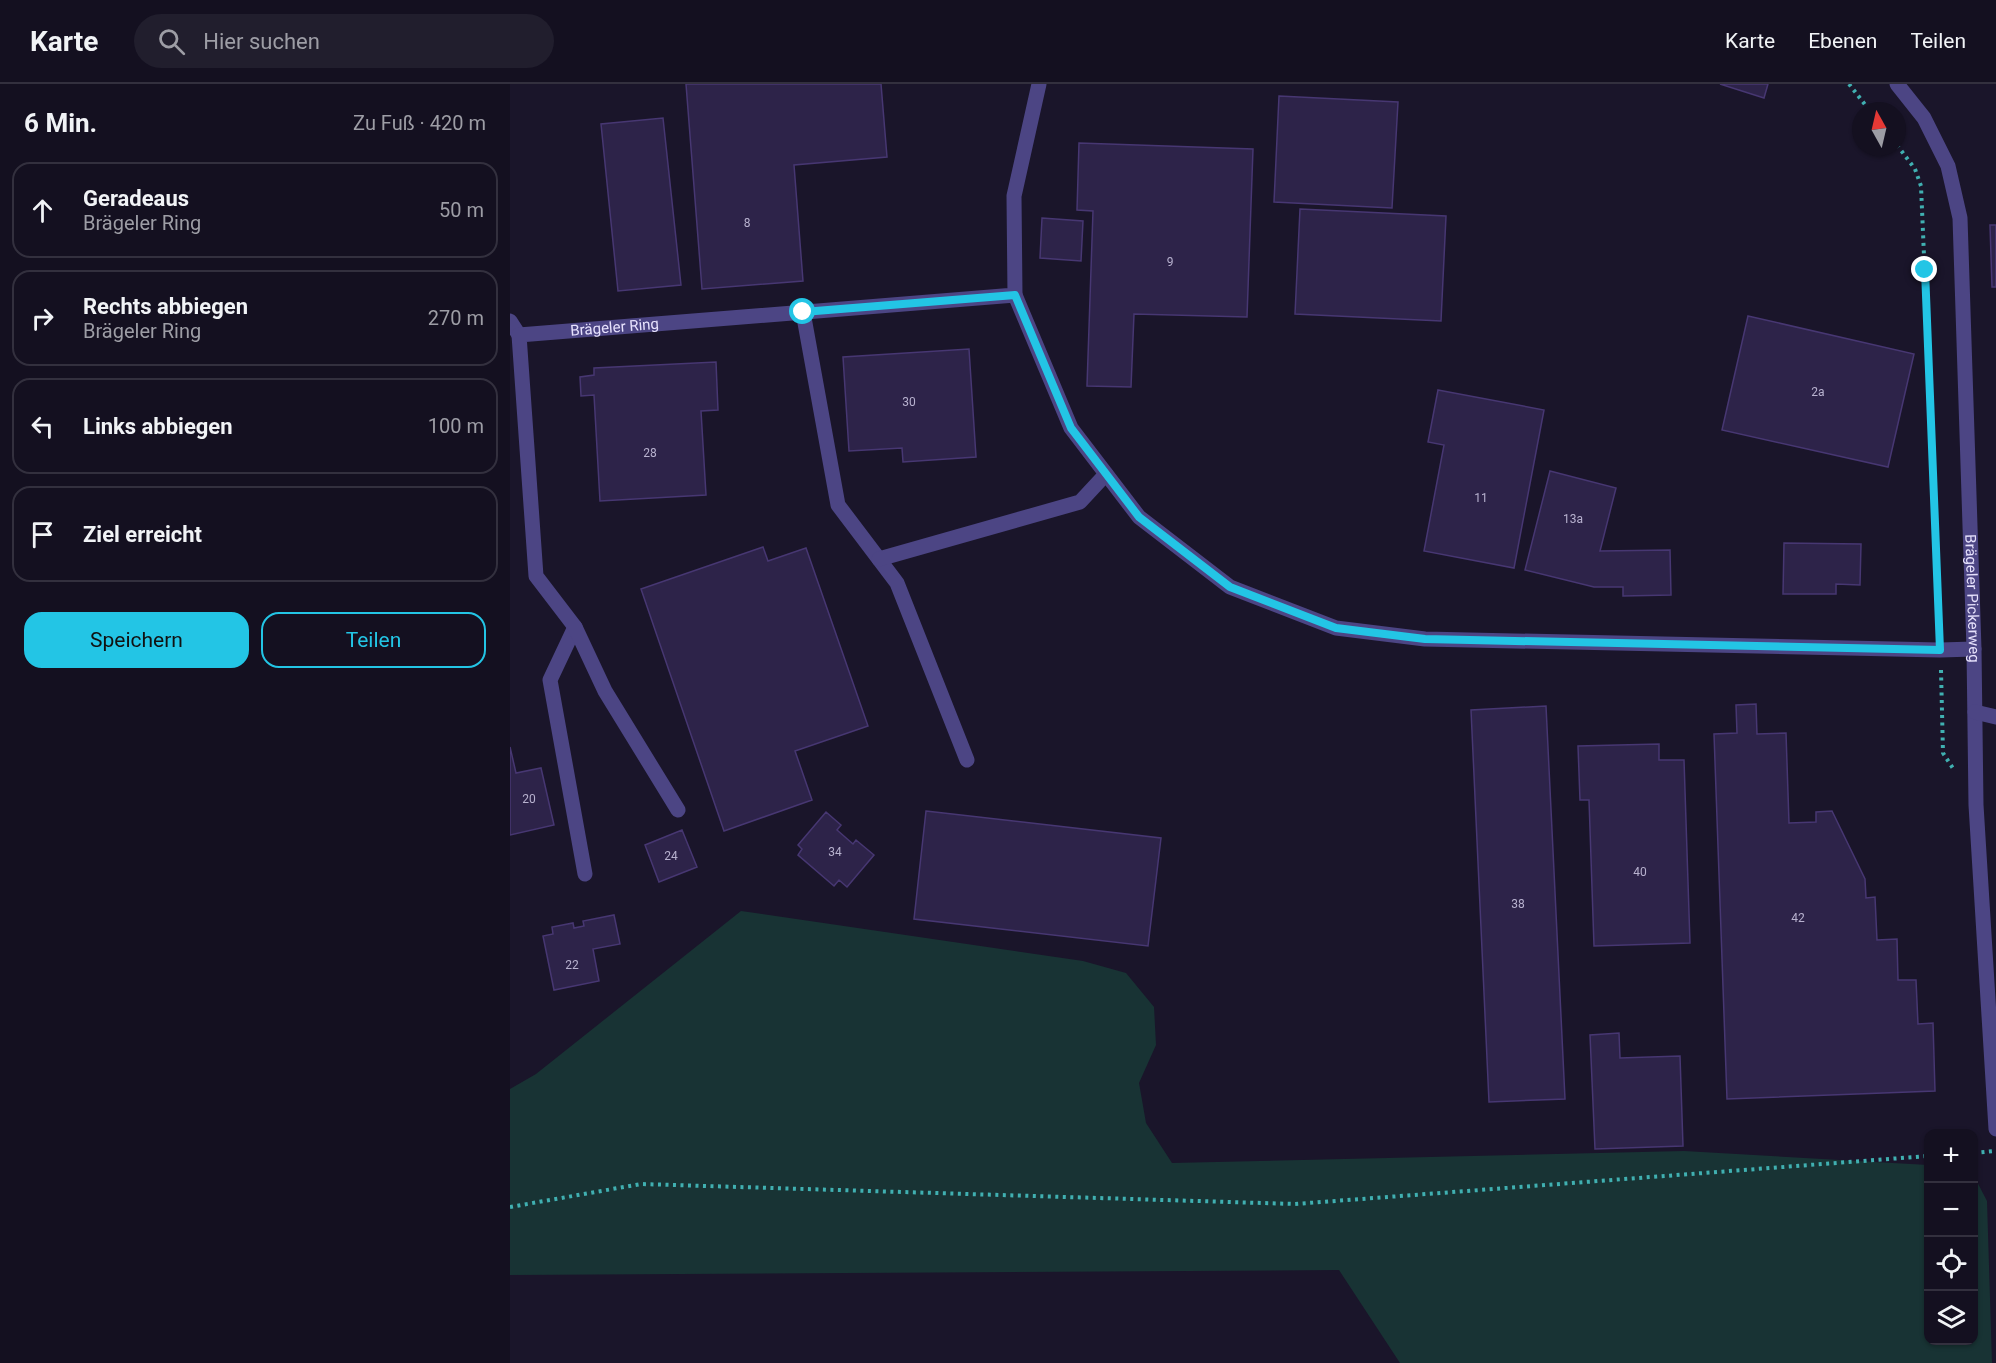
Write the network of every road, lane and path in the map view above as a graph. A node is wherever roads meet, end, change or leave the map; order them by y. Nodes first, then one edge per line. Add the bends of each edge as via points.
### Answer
1 (1039, 84) edge
2 (1849, 84) edge
3 (1897, 84) edge
4 (1863, 102) edge
5 (1905, 156) edge
6 (1015, 295) junction
7 (803, 312) junction
8 (510, 321) edge
9 (519, 335) junction
10 (1107, 474) junction
11 (879, 559) junction
12 (575, 627) junction
13 (1974, 649) junction
14 (1940, 650) junction
15 (1975, 712) junction
16 (1996, 717) edge
17 (967, 760) dead end
18 (1976, 806) junction
19 (678, 810) dead end
20 (585, 874) dead end
21 (1996, 1129) edge
22 (1996, 1151) edge
23 (1978, 1153) edge
24 (1924, 1156) edge
25 (510, 1207) edge

1 - 6 street via 1014,196
2 - 4 path
3 - 13 street, Brägeler Pickerweg via 1924,118 1948,166 1960,218
5 - 14 path via 1921,186
6 - 7 street, Brägeler Ring
6 - 10 street via 1071,428
7 - 9 street, Brägeler Ring
7 - 11 street via 838,505
8 - 9 street
9 - 12 street via 536,576
10 - 11 street via 1080,502
10 - 14 street via 1139,517 1230,587 1336,628 1425,639
11 - 17 street via 897,583
12 - 19 street via 605,691
12 - 20 street via 550,680
13 - 14 street
13 - 15 street, Brägeler Pickerweg
14 - 18 path via 1943,753
15 - 16 street
15 - 18 street, Brägeler Pickerweg
18 - 21 street, Brägeler Pickerweg
22 - 23 path
24 - 25 path via 1295,1204 641,1184

